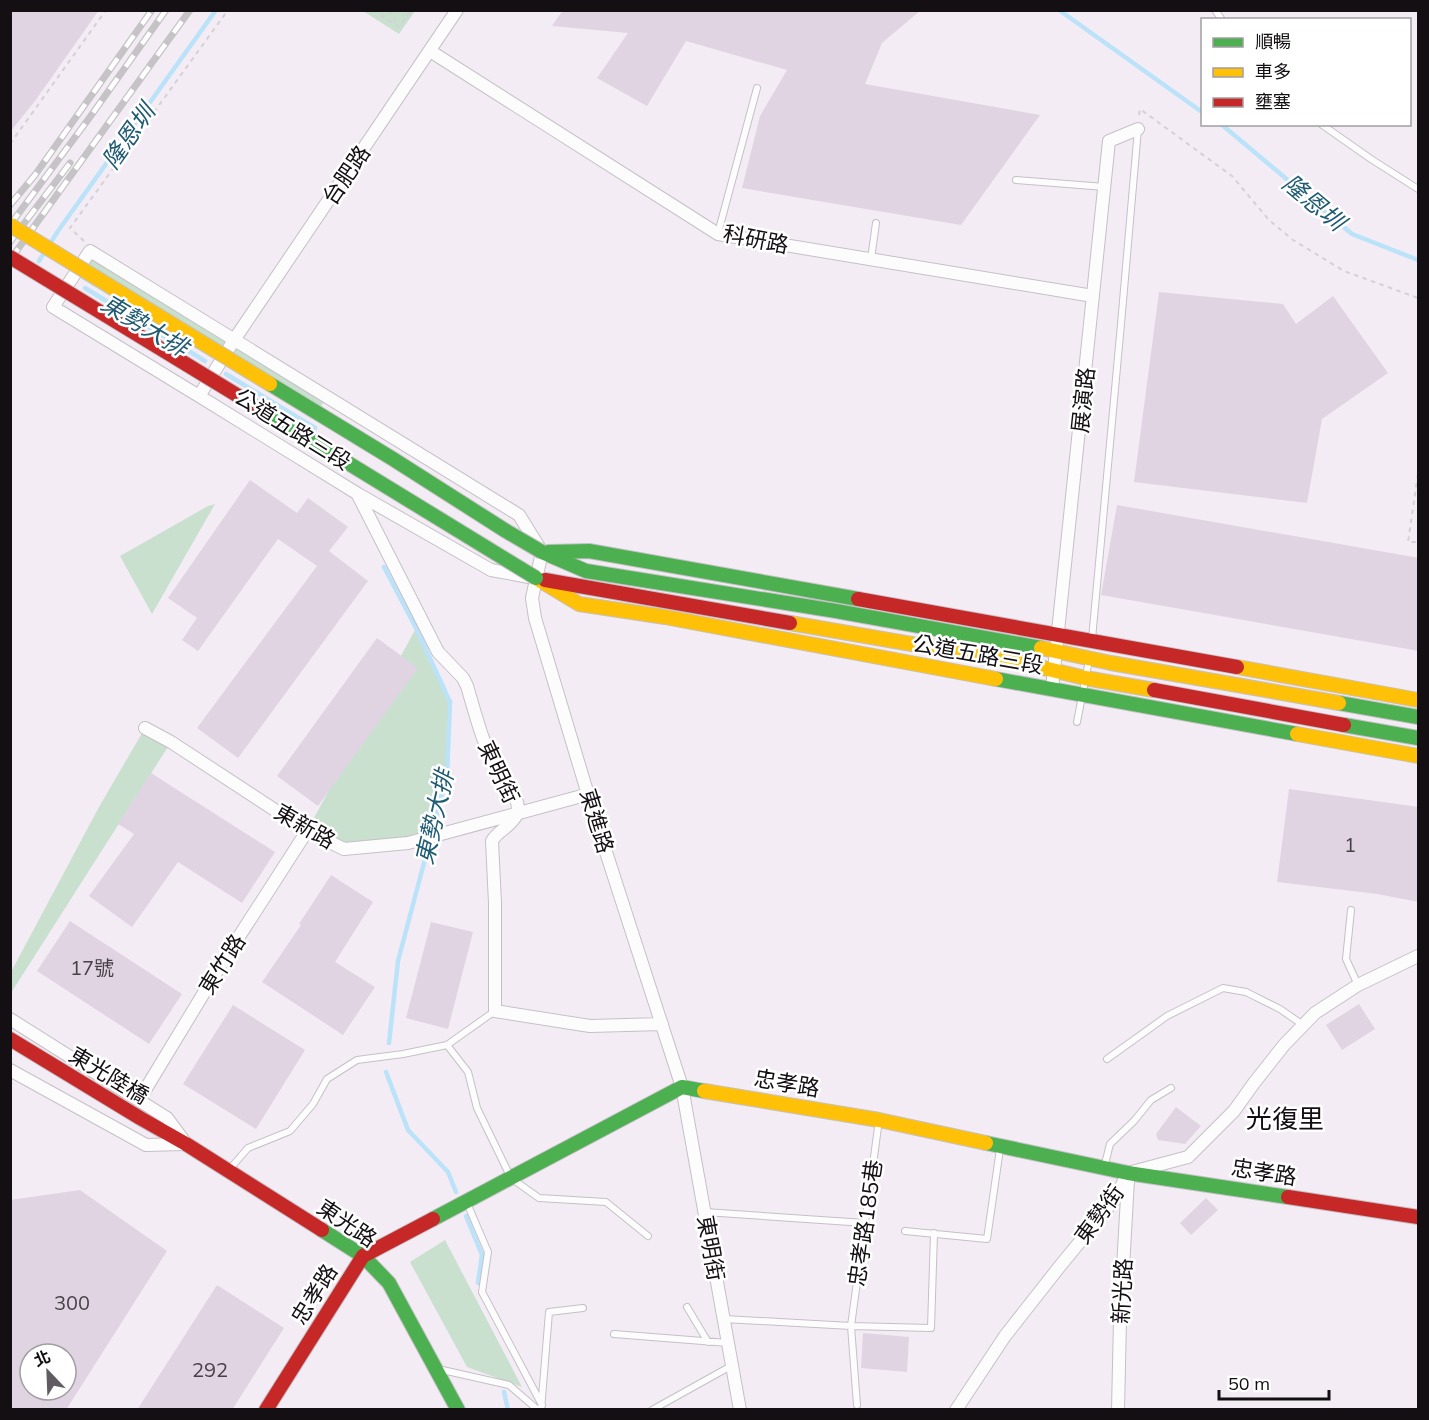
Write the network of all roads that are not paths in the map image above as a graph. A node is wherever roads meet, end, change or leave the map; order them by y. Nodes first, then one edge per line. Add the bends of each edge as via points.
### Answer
1 (457, 10) edge
2 (430, 51) junction
3 (756, 88) dead end
4 (1324, 126) edge
5 (1137, 129) joint
6 (1016, 180) dead end
7 (1105, 187) junction
8 (1419, 189) edge
9 (876, 222) dead end
10 (10, 225) edge
11 (718, 234) junction
12 (10, 257) edge
13 (871, 259) junction
14 (1094, 296) junction
15 (234, 340) junction
16 (200, 396) junction
17 (358, 494) junction
18 (542, 552) junction
19 (536, 578) junction
20 (1058, 636) junction
21 (1092, 642) junction
22 (1056, 651) junction
23 (1089, 658) junction
24 (1054, 671) junction
25 (1085, 678) junction
26 (1052, 689) junction
27 (1082, 695) junction
28 (1419, 700) edge
29 (1419, 717) edge
30 (1077, 722) dead end
31 (145, 728) dead end
32 (1419, 738) edge
33 (1419, 756) edge
34 (589, 794) junction
35 (517, 814) junction
36 (307, 831) junction
37 (1351, 910) dead end
38 (1419, 956) edge
39 (1358, 986) junction
40 (495, 1011) junction
41 (10, 1019) edge
42 (662, 1024) junction
43 (1303, 1025) junction
44 (10, 1039) edge
45 (447, 1045) junction
46 (1107, 1059) dead end
47 (10, 1070) edge
48 (682, 1087) junction
49 (1171, 1088) dead end
50 (139, 1100) junction
51 (879, 1120) junction
52 (186, 1144) junction
53 (1000, 1146) junction
54 (1104, 1168) junction
55 (228, 1171) junction
56 (1128, 1173) junction
57 (511, 1178) junction
58 (466, 1202) junction
59 (705, 1212) junction
60 (1419, 1217) edge
61 (865, 1222) junction
62 (905, 1231) dead end
63 (934, 1233) junction
64 (648, 1236) dead end
65 (363, 1256) junction
66 (687, 1307) dead end
67 (583, 1308) dead end
68 (723, 1319) junction
69 (851, 1326) junction
70 (614, 1334) dead end
71 (708, 1342) junction
72 (728, 1343) junction
73 (731, 1366) junction
74 (437, 1369) junction
75 (857, 1405) dead end
76 (540, 1408) edge
77 (266, 1410) edge
78 (458, 1410) edge
79 (652, 1410) edge
80 (740, 1410) edge
81 (956, 1410) edge
82 (1118, 1410) edge

1 - 2 street, 台肥路
2 - 11 street, 科研路
2 - 15 street, 台肥路
3 - 11 lane
4 - 8 lane
5 - 7 street, 展演路 via 1109,141
5 - 21 lane
6 - 7 lane
7 - 14 street, 展演路
9 - 13 lane
10 - 18 street, 公道五路三段, bridge
11 - 13 street, 科研路
12 - 19 street, 公道五路三段, bridge
13 - 14 street, 科研路
14 - 20 street, 展演路
15 - 16 street, 台肥路
15 - 16 street, 公道五路三段 via 90,251 53,307
15 - 18 street, 公道五路三段 via 519,515
16 - 17 street, 公道五路三段
17 - 19 street, 公道五路三段 via 491,570
17 - 35 street, 東明街 via 438,652 467,686 483,741 514,794
18 - 19 street, 東進路
18 - 20 street, 公道五路三段 via 589,551
18 - 22 street, 公道五路三段 via 586,571
19 - 24 street, 公道五路三段
19 - 26 street, 公道五路三段 via 579,604
19 - 34 street, 東進路 via 532,598 535,618
20 - 21 street, 公道五路三段
20 - 22 street, 展演路
21 - 23 lane
21 - 28 street, 公道五路三段
22 - 23 street, 公道五路三段
22 - 24 street, 展演路
23 - 25 lane
23 - 29 street, 公道五路三段
24 - 25 street, 公道五路三段
24 - 26 street, 展演路
25 - 27 lane
25 - 32 street, 公道五路三段
26 - 27 street, 公道五路三段
27 - 30 lane
27 - 33 street, 公道五路三段
31 - 36 street, 東新路
34 - 35 street, 東新路
34 - 42 street, 東進路
35 - 36 street, 東新路 via 408,843 344,849
35 - 40 street, 東明街 via 492,841
36 - 50 street, 東竹路
37 - 39 lane via 1346,960
38 - 39 street, 東勢街
39 - 43 street, 東勢街 via 1315,1012
40 - 42 street via 590,1026
40 - 45 lane
41 - 50 street, 東光路
42 - 48 street, 東進路
43 - 46 lane via 1246,992 1223,988 1167,1016
43 - 56 street, 東勢街 via 1234,1111 1188,1157
44 - 52 street, 東光陸橋
45 - 55 lane via 357,1060 327,1079 290,1131 248,1148
45 - 57 lane via 468,1072 477,1108
47 - 52 street via 146,1145
48 - 51 street, 忠孝路
48 - 57 street, 忠孝路
48 - 59 street, 東明街
49 - 54 lane via 1151,1100 1110,1144
50 - 52 street, 東光路 via 167,1118
51 - 53 street, 忠孝路
51 - 61 lane, 忠孝路185巷
52 - 55 street, 東光路
53 - 54 street, 忠孝路
53 - 63 lane via 987,1239
54 - 56 street, 忠孝路
55 - 65 street, 東光路
56 - 60 street, 忠孝路
56 - 81 street, 東勢街 via 1115,1199 1005,1336
56 - 82 street, 新光路
57 - 58 street, 忠孝路
57 - 64 lane via 539,1198 606,1202
58 - 65 street, 忠孝路
58 - 76 lane via 488,1252 482,1292
59 - 61 lane
59 - 68 street, 東明街
61 - 69 lane, 忠孝路185巷
62 - 63 lane
63 - 69 lane via 931,1328
65 - 74 street, 東光路 via 389,1283
65 - 77 street, 忠孝路
66 - 71 lane
67 - 76 lane via 549,1312
68 - 69 lane
68 - 72 street, 東明街
69 - 75 lane, 忠孝路185巷
70 - 71 lane
71 - 72 lane
72 - 73 street, 東明街
73 - 79 lane
73 - 80 street, 東明街
74 - 76 lane via 509,1385
74 - 78 street, 東光路

